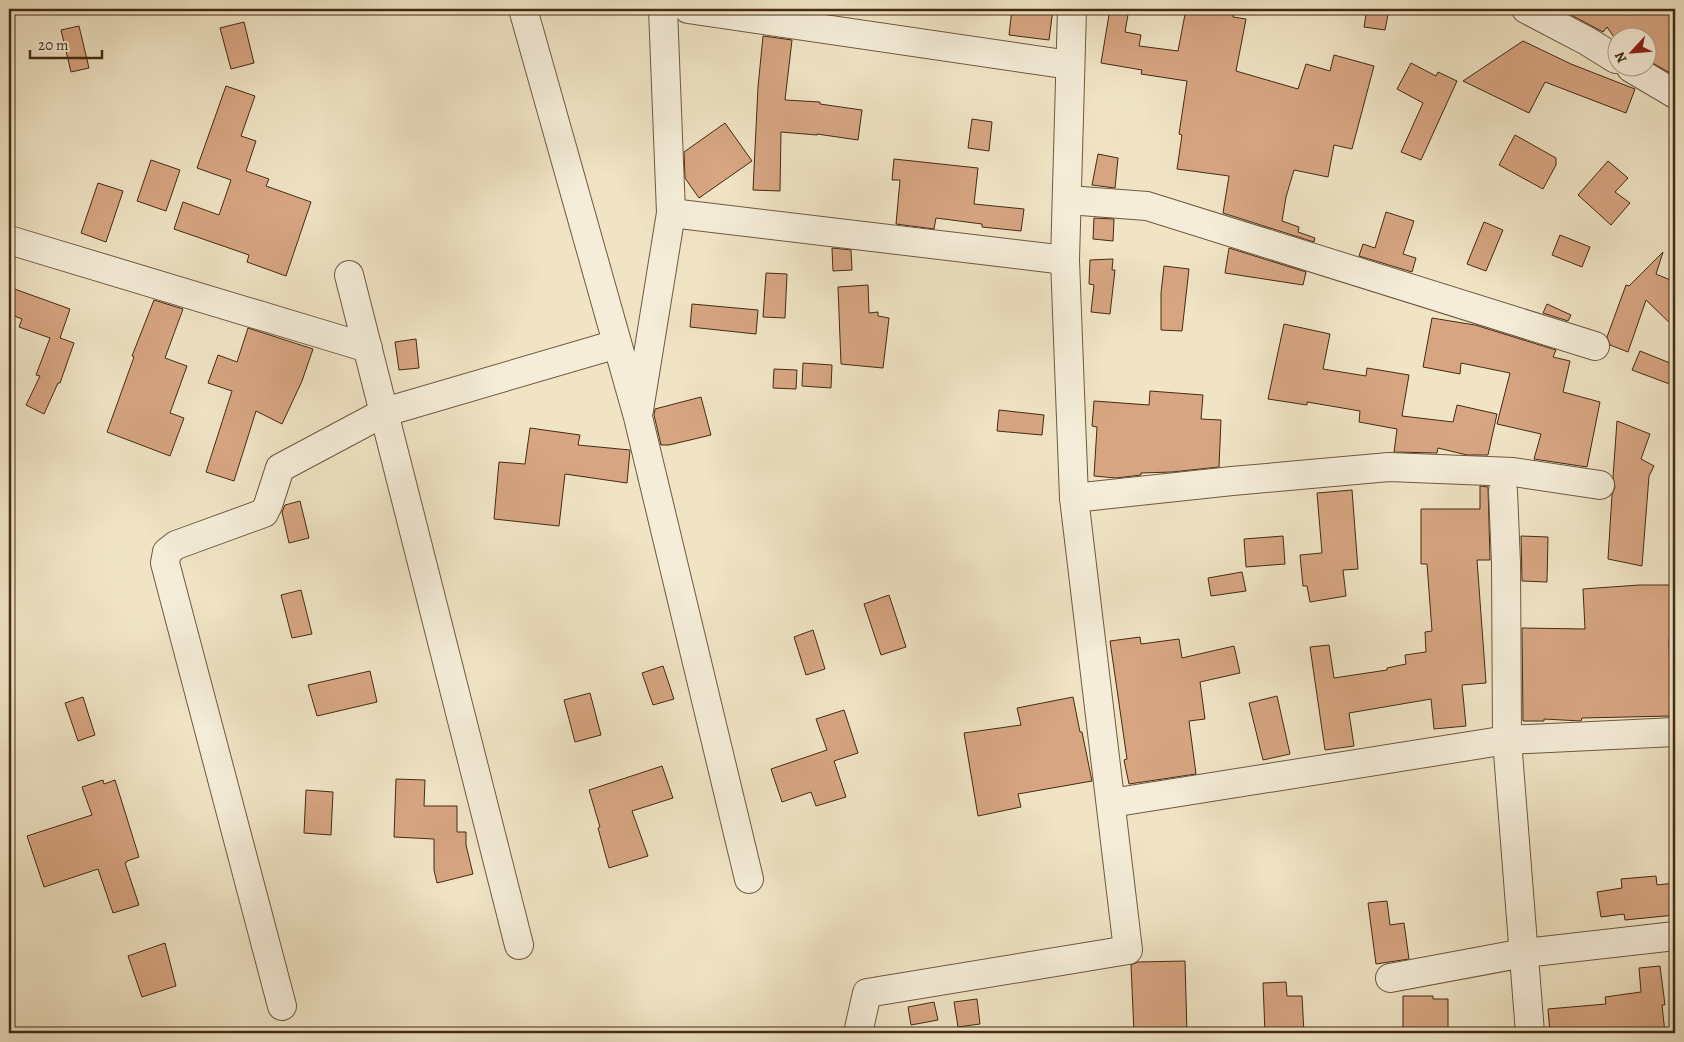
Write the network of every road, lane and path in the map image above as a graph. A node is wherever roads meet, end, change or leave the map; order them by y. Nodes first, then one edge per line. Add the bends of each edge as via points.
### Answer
1 (522, 9) edge
2 (663, 9) edge
3 (688, 9) edge
4 (1072, 9) edge
5 (1526, 9) edge
6 (1606, 53) edge
7 (1070, 65) junction
8 (1648, 78) edge
9 (1675, 94) edge
10 (1068, 200) junction
11 (671, 213) junction
12 (9, 240) edge
13 (1065, 260) junction
14 (349, 275) dead end
15 (617, 344) junction
16 (1596, 346) dead end
17 (368, 348) junction
18 (385, 412) junction
19 (638, 417) junction
20 (1600, 485) dead end
21 (1503, 491) dead end
22 (1074, 498) junction
23 (1675, 732) edge
24 (1507, 740) junction
25 (1111, 803) junction
26 (750, 879) dead end
27 (1675, 936) edge
28 (520, 945) dead end
29 (1524, 953) junction
30 (1390, 978) dead end
31 (282, 1006) dead end
32 (858, 1033) edge
33 (1530, 1033) edge

1 - 15 street
2 - 11 street
3 - 7 street
4 - 7 street
5 - 6 street
7 - 10 street
8 - 9 street
10 - 13 street
10 - 16 street via 1147,206
11 - 13 street
11 - 19 street
12 - 17 street
13 - 22 street
14 - 17 street
15 - 18 street
15 - 19 street
17 - 18 street
18 - 28 street
18 - 31 street via 280,468 264,513 176,545 167,552 165,564
19 - 26 street
20 - 22 street via 1513,472 1389,467
21 - 24 street
22 - 25 street
23 - 24 street
24 - 25 street
24 - 29 street
25 - 32 street via 1128,950 867,993
27 - 29 street
29 - 30 street
29 - 33 street

